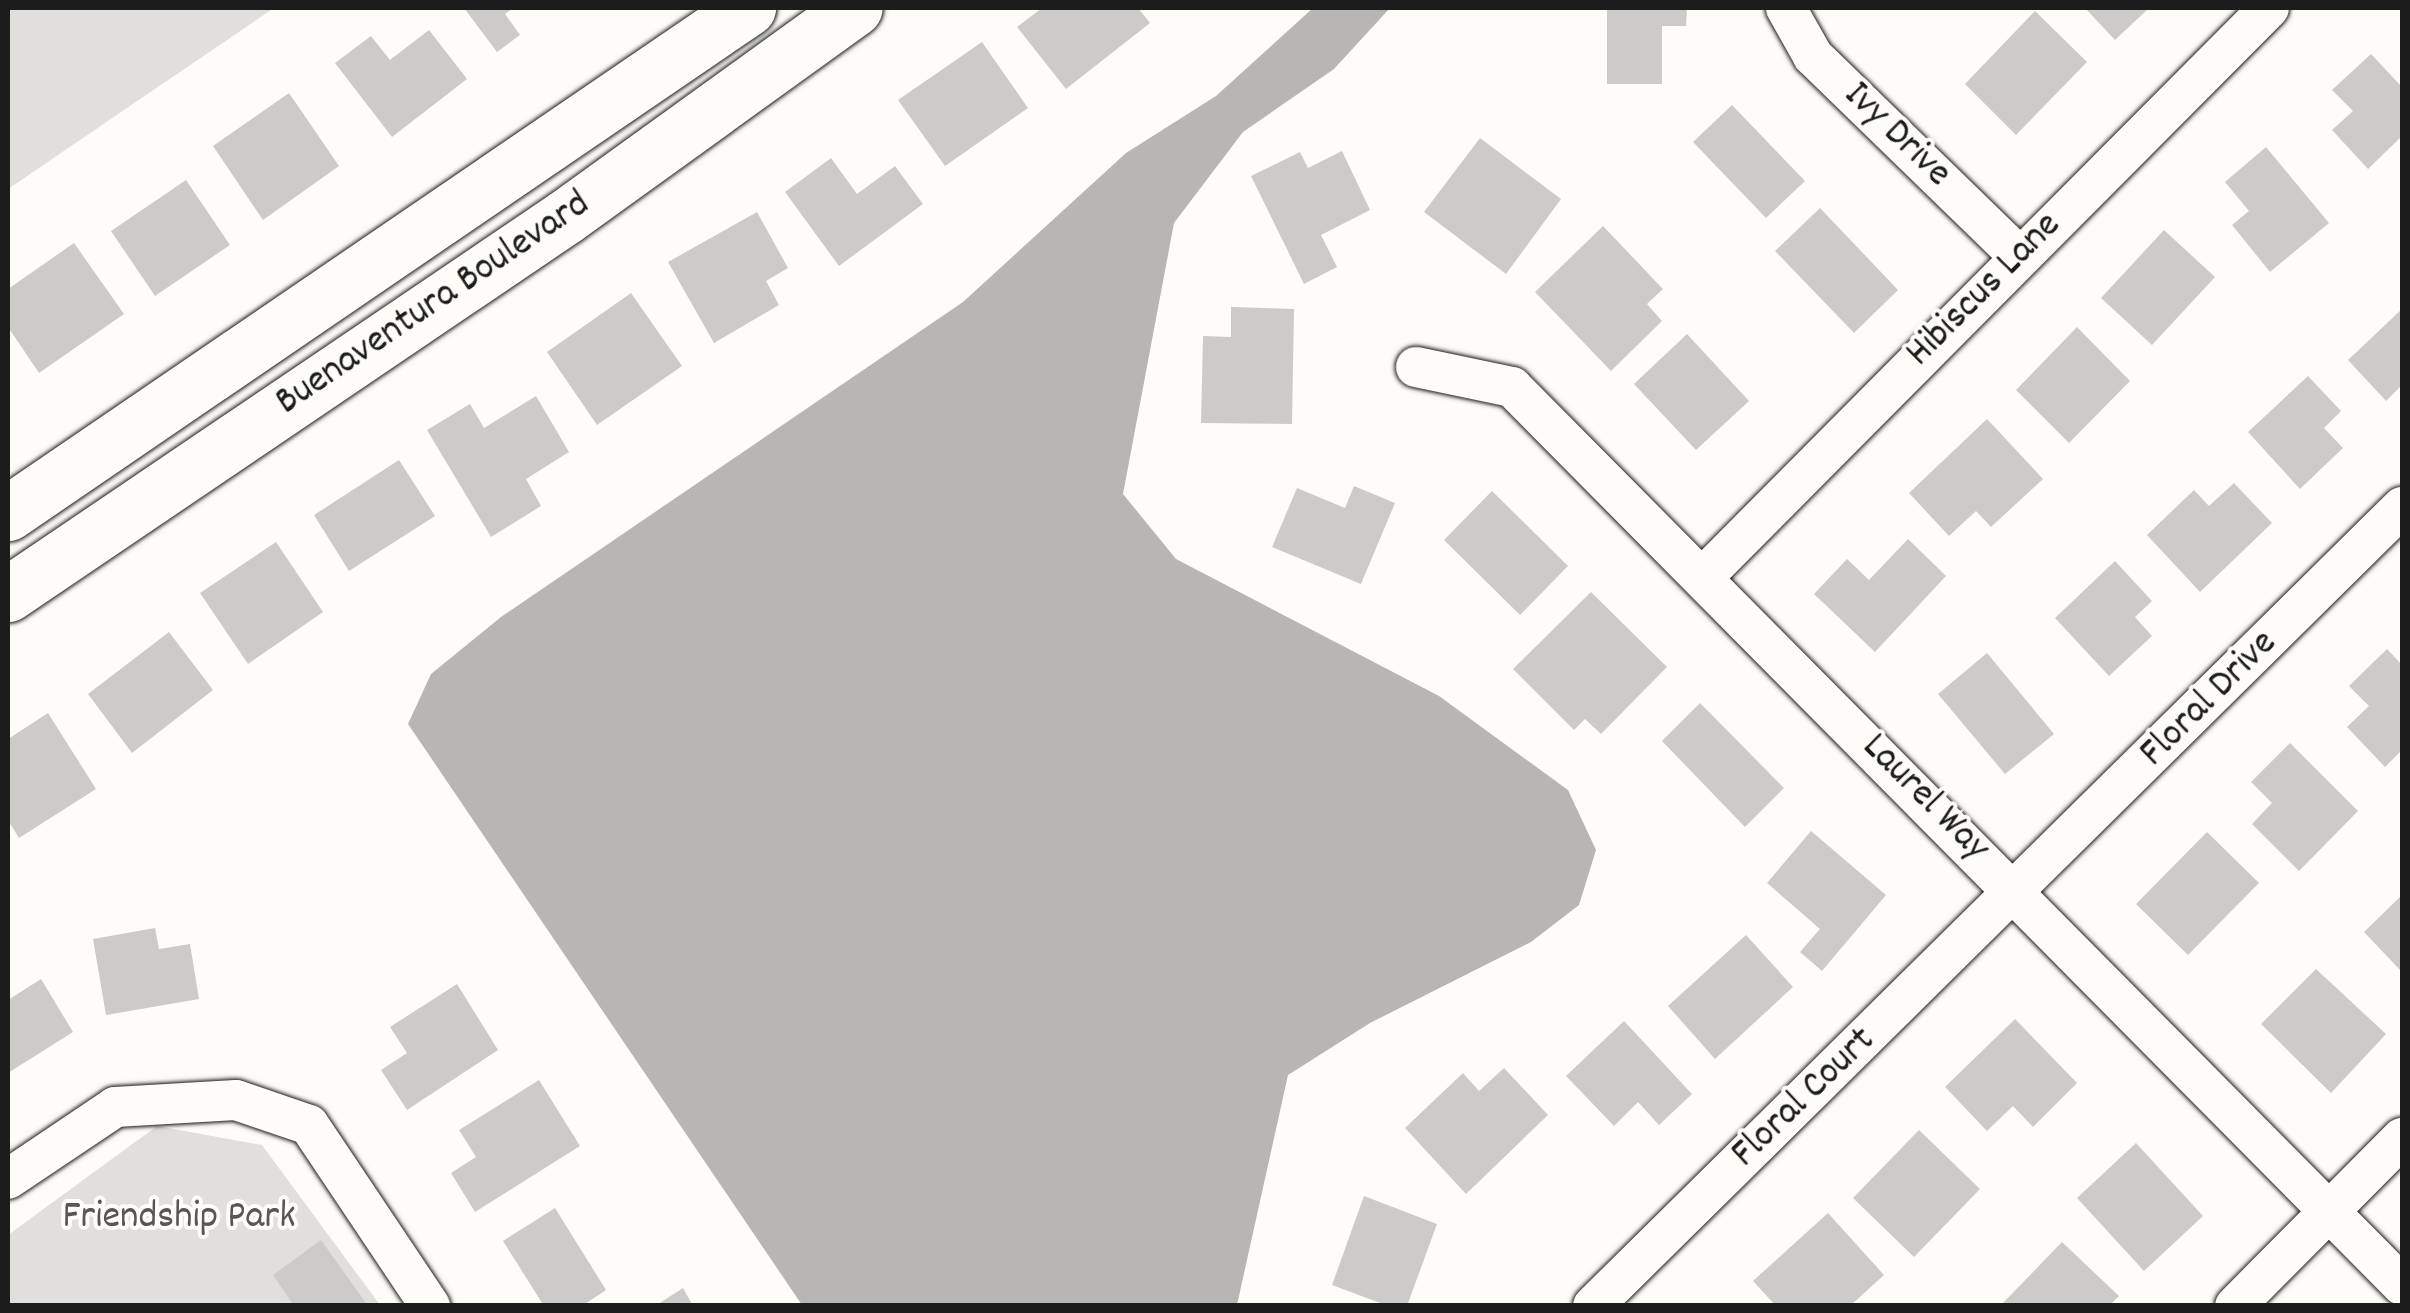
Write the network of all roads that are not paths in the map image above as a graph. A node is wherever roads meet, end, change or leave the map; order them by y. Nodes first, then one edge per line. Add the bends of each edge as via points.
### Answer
1 (748, 8) edge
2 (855, 8) edge
3 (1786, 8) edge
4 (2269, 8) edge
5 (2019, 256) junction
6 (1416, 367) dead end
7 (2402, 507) edge
8 (8, 513) edge
9 (1704, 576) junction
10 (8, 594) edge
11 (2017, 893) junction
12 (2402, 1138) edge
13 (8, 1179) edge
14 (2330, 1211) junction
15 (2402, 1285) edge
16 (430, 1306) edge
17 (1593, 1306) edge
18 (2236, 1306) edge

1 - 8 main road, Buenaventura Boulevard
2 - 10 main road, Buenaventura Boulevard via 565,218
3 - 5 street, Ivy Drive via 1813,56
4 - 5 street, Hibiscus Lane
5 - 9 street, Hibiscus Lane
6 - 9 street, Laurel Way via 1512,387
7 - 11 street, Floral Drive
9 - 11 street, Laurel Way
11 - 14 street, Laurel Way
11 - 17 street, Floral Court
12 - 14 street
13 - 16 street via 115,1108 236,1100 308,1125
14 - 15 street, Laurel Way
14 - 18 street

